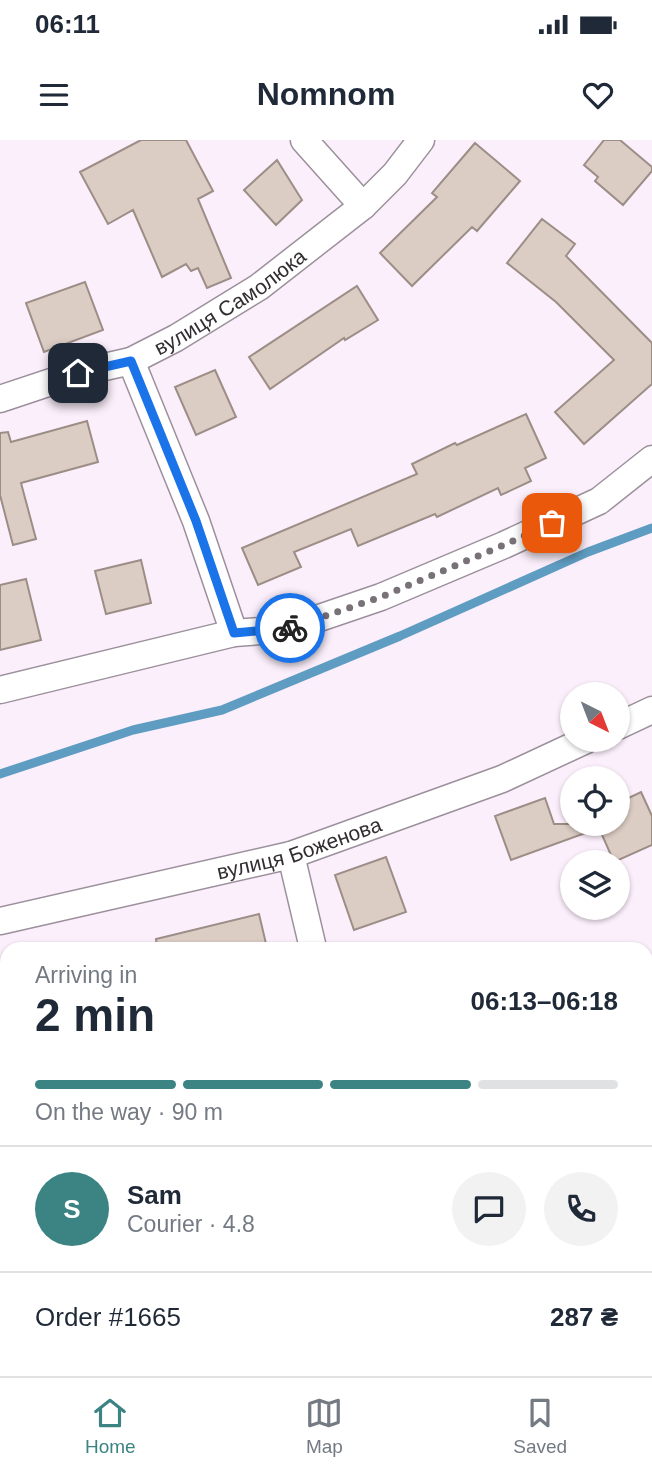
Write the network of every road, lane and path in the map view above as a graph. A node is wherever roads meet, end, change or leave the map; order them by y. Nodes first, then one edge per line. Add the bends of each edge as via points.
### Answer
1 (303, 140) edge
2 (421, 140) edge
3 (363, 206) junction
4 (131, 361) junction
5 (0, 399) edge
6 (652, 459) edge
7 (234, 633) junction
8 (0, 690) edge
9 (652, 710) edge
10 (630, 720) edge
11 (560, 752) edge
12 (291, 855) junction
13 (0, 922) edge
14 (312, 942) edge

1 - 3 street
2 - 3 street, вулиця Самолюка
3 - 4 street, вулиця Самолюка via 259,287
4 - 5 street, вулиця Самолюка
4 - 7 street via 196,521
6 - 7 street via 599,500 381,597 286,629
7 - 8 street
9 - 10 street
11 - 12 street, вулиця Боженова via 502,779
12 - 13 street, вулиця Боженова
12 - 14 street

